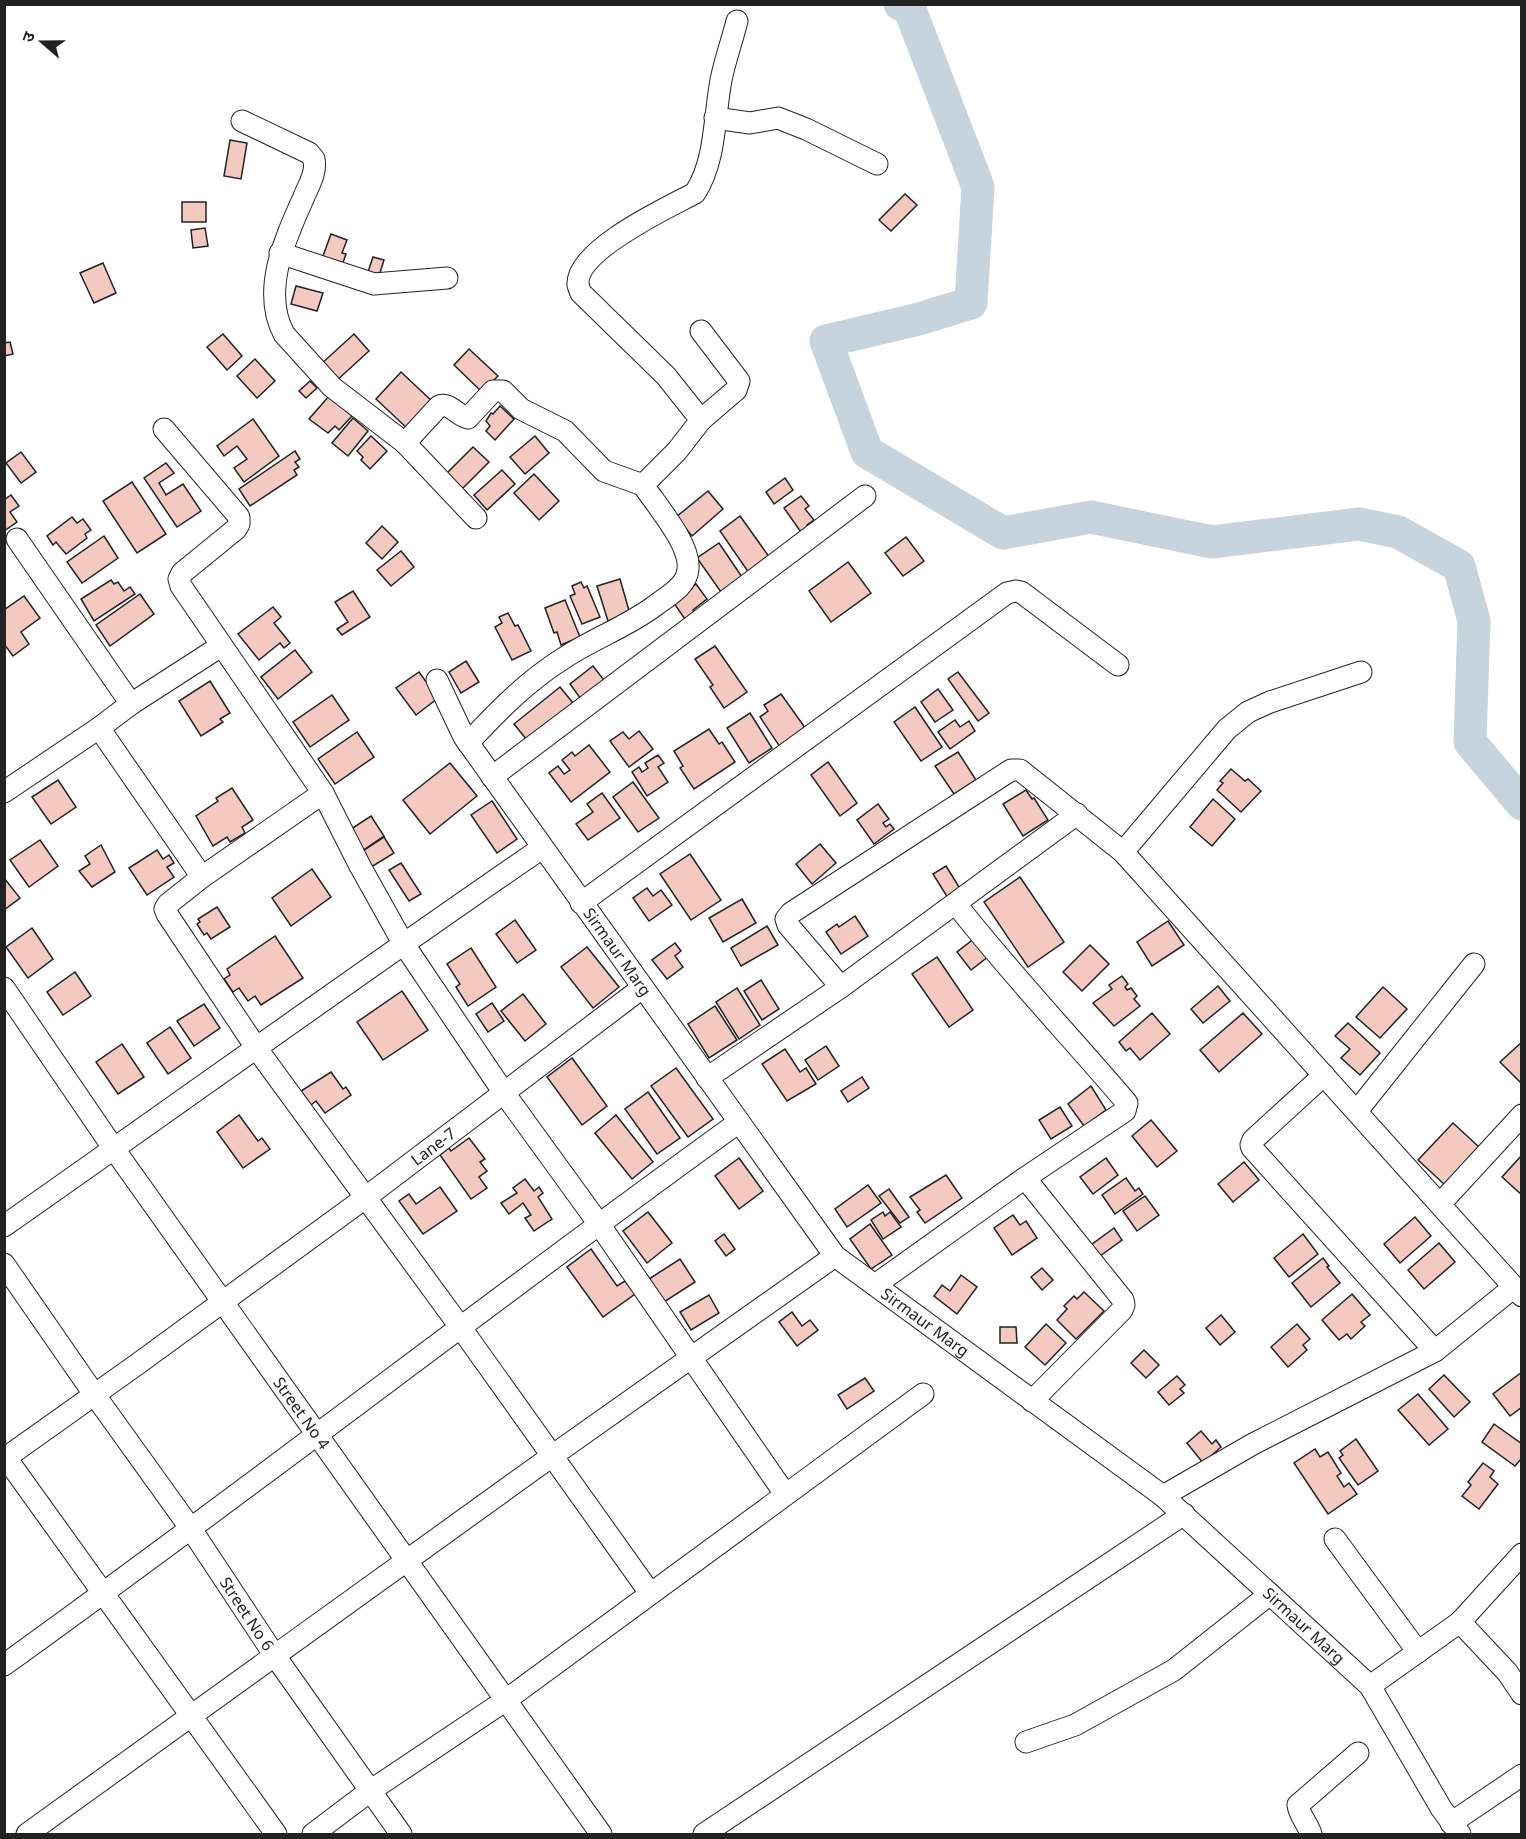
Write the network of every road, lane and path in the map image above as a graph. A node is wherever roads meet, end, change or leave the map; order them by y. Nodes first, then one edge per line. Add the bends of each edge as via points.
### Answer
1 (737, 21) dead end
2 (715, 118) junction
3 (242, 121) dead end
4 (877, 164) dead end
5 (280, 253) junction
6 (447, 278) dead end
7 (701, 331) dead end
8 (701, 420) junction
9 (164, 429) dead end
10 (405, 443) junction
11 (643, 485) junction
12 (865, 496) dead end
13 (476, 518) dead end
14 (17, 539) dead end
15 (222, 645) junction
16 (1118, 665) dead end
17 (1361, 672) dead end
18 (437, 680) dead end
19 (131, 704) junction
20 (99, 728) junction
21 (466, 740) junction
22 (492, 777) junction
23 (4, 792) edge
24 (323, 793) junction
25 (1077, 814) junction
26 (542, 848) junction
27 (1123, 852) junction
28 (202, 877) junction
29 (581, 903) junction
30 (956, 904) junction
31 (404, 943) junction
32 (1474, 964) dead end
33 (842, 987) junction
34 (4, 988) edge
35 (642, 988) junction
36 (257, 1049) junction
37 (1324, 1075) junction
38 (707, 1078) junction
39 (504, 1093) junction
40 (1357, 1111) junction
41 (1521, 1115) edge
42 (739, 1122) junction
43 (114, 1149) junction
44 (1025, 1178) junction
45 (365, 1198) junction
46 (1440, 1204) junction
47 (599, 1224) junction
48 (4, 1226) edge
49 (836, 1256) junction
50 (4, 1264) edge
51 (875, 1285) junction
52 (1518, 1292) edge
53 (222, 1303) junction
54 (460, 1328) junction
55 (1435, 1351) junction
56 (692, 1359) junction
57 (94, 1394) junction
58 (923, 1394) dead end
59 (1032, 1401) junction
60 (316, 1436) junction
61 (552, 1456) junction
62 (5, 1457) edge
63 (785, 1494) junction
64 (1163, 1496) junction
65 (1184, 1514) junction
66 (192, 1529) junction
67 (1335, 1539) dead end
68 (1521, 1554) edge
69 (407, 1562) junction
70 (650, 1593) junction
71 (103, 1594) junction
72 (1270, 1594) junction
73 (1460, 1622) junction
74 (1418, 1652) junction
75 (275, 1656) junction
76 (4, 1665) edge
77 (1370, 1686) junction
78 (1521, 1694) edge
79 (506, 1700) junction
80 (192, 1715) junction
81 (1026, 1742) dead end
82 (1358, 1754) dead end
83 (1521, 1775) edge
84 (370, 1791) junction
85 (1456, 1828) edge
86 (593, 1832) edge
87 (27, 1834) edge
88 (276, 1834) edge
89 (313, 1834) edge
90 (401, 1834) edge
91 (704, 1834) edge
92 (1311, 1834) edge

1 - 2 street
2 - 4 street via 750,123 778,118
2 - 8 street via 704,177 695,194 622,232 594,255 581,272 578,284 581,293 666,376
3 - 5 street via 314,159 314,174
5 - 6 street via 374,284
5 - 10 street via 275,289 277,316 284,334 332,387
7 - 8 street via 739,381 736,390
8 - 11 street
9 - 15 street via 239,518 236,529 179,579
10 - 11 street via 439,406 443,404 468,418 497,390 521,409 565,431 604,471
10 - 13 street
11 - 21 street via 686,549 686,577 677,589 643,615 541,673
12 - 22 street
14 - 19 street
15 - 19 street
15 - 24 street
16 - 29 street via 1021,592 1007,593
17 - 27 street via 1248,712 1227,729
18 - 21 street, Sirmaur Marg
19 - 20 street
20 - 23 street
20 - 28 street
21 - 22 street, Sirmaur Marg
22 - 26 street, Sirmaur Marg
24 - 28 street
24 - 31 street
25 - 27 street
25 - 30 street
25 - 33 street via 1020,770 1011,770 791,913 786,919 788,926
26 - 29 street, Sirmaur Marg
26 - 31 street
27 - 37 street
28 - 36 street via 165,909
29 - 35 street, Sirmaur Marg
30 - 33 street
30 - 44 street via 1127,1102 1125,1111
31 - 36 street
31 - 39 street
32 - 40 street
33 - 38 street
34 - 43 street, Street No 4
35 - 38 street, Sirmaur Marg
35 - 39 street, Lane-7
36 - 43 street
36 - 45 street
37 - 40 street
37 - 55 street via 1253,1140 1252,1148
38 - 42 street, Sirmaur Marg
39 - 45 street, Lane-7
39 - 47 street
40 - 46 street
41 - 46 street
42 - 47 street
42 - 49 street, Sirmaur Marg
43 - 48 street
43 - 53 street, Street No 4
44 - 51 street
44 - 59 street via 1124,1305
45 - 53 street, Lane-7
45 - 54 street
46 - 52 street
47 - 54 street
47 - 56 street
49 - 51 street, Sirmaur Marg
49 - 56 street
50 - 57 street, Street No 6
51 - 59 street, Sirmaur Marg
52 - 55 street
53 - 57 street, Lane-7
53 - 60 street, Street No 4
54 - 60 street
54 - 61 street
55 - 64 street via 1253,1444
56 - 61 street
56 - 63 street
57 - 62 street, Lane-7
57 - 66 street, Street No 6
58 - 63 street
59 - 64 street, Sirmaur Marg
60 - 66 street
60 - 69 street, Street No 4
61 - 69 street
61 - 70 street
62 - 71 street
63 - 70 street
64 - 65 street, Sirmaur Marg
65 - 72 street, Sirmaur Marg
65 - 91 street
66 - 71 street
66 - 75 street, Street No 6
67 - 74 street
68 - 73 street
69 - 75 street
69 - 79 street, Street No 4
70 - 79 street
71 - 76 street
71 - 80 street
72 - 77 street, Sirmaur Marg
72 - 81 street via 1174,1670 1075,1725
73 - 74 street
73 - 78 street via 1507,1672
74 - 77 street
75 - 80 street
75 - 84 street, Street No 6
77 - 85 street, Sirmaur Marg
79 - 84 street
79 - 86 street, Street No 4
80 - 87 street
80 - 88 street
82 - 92 street via 1298,1805
83 - 85 street
84 - 89 street
84 - 90 street, Street No 6

